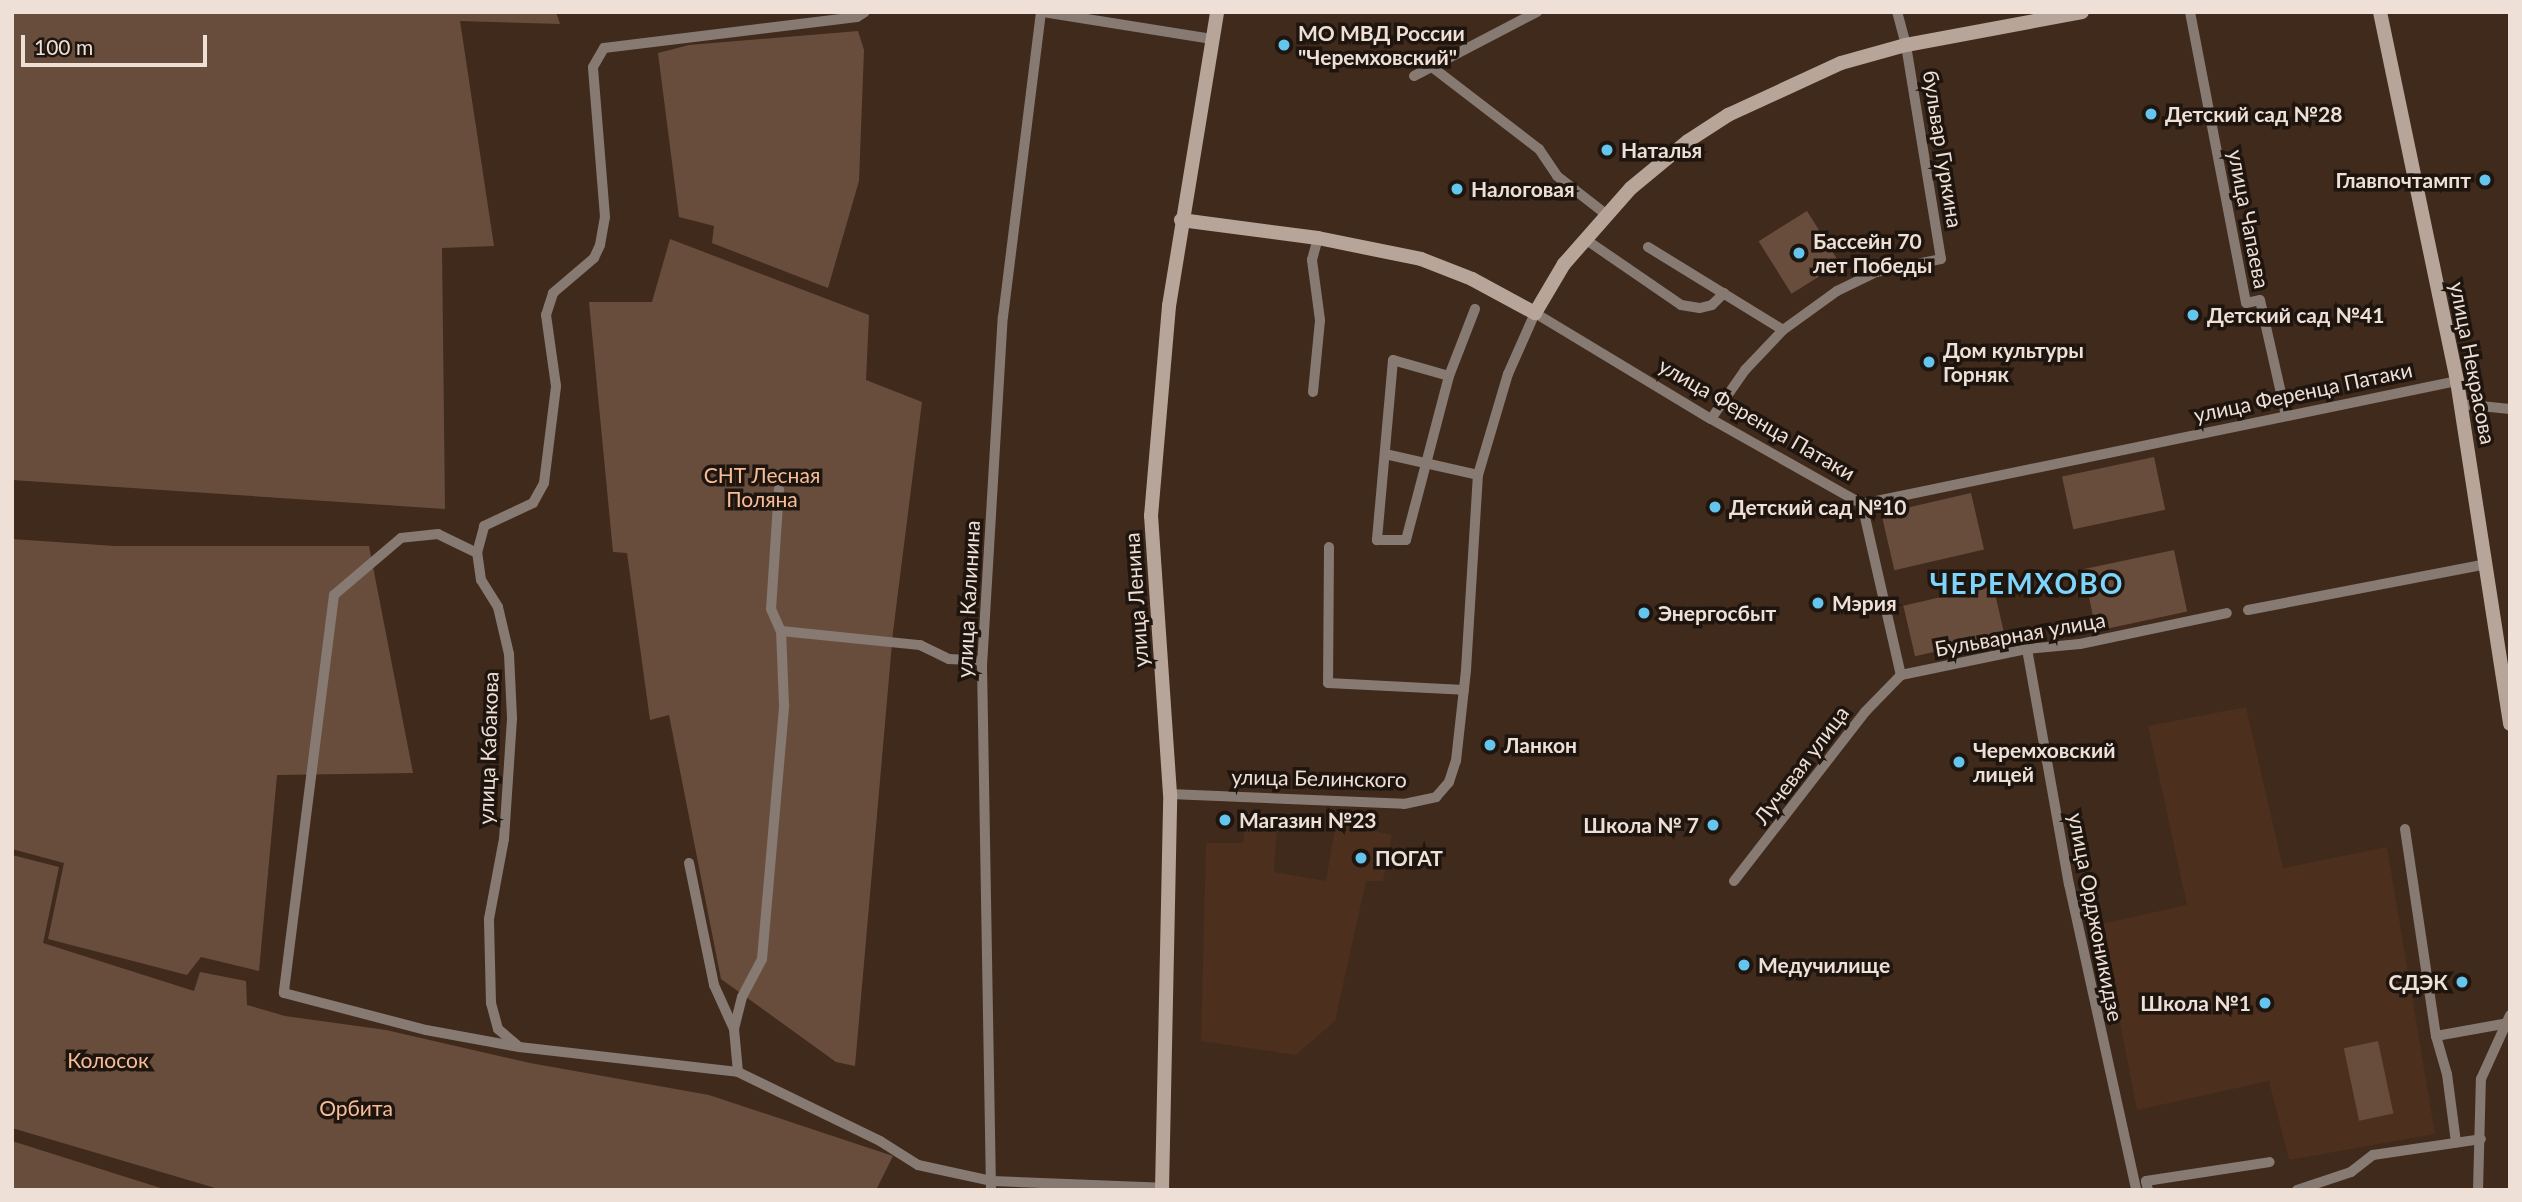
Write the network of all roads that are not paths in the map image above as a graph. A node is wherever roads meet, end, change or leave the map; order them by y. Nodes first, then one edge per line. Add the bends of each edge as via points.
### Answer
1 (866, 12) edge
2 (1042, 12) edge
3 (1217, 12) edge
4 (1537, 12) edge
5 (1896, 12) edge
6 (2082, 12) edge
7 (2190, 12) edge
8 (2380, 12) edge
9 (1212, 39) junction
10 (1906, 45) junction
11 (1432, 67) junction
12 (1414, 76) dead end
13 (1607, 215) junction
14 (1181, 220) junction
15 (1318, 238) junction
16 (1586, 239) junction
17 (1648, 247) dead end
18 (1724, 293) junction
19 (1475, 309) dead end
20 (1535, 313) junction
21 (1783, 330) junction
22 (1449, 376) junction
23 (2458, 382) junction
24 (1313, 392) dead end
25 (2461, 404) junction
26 (2510, 409) edge
27 (2286, 415) junction
28 (1711, 419) junction
29 (1385, 454) junction
30 (1426, 462) junction
31 (1478, 475) junction
32 (779, 489) dead end
33 (1862, 504) junction
34 (1329, 547) dead end
35 (477, 553) junction
36 (2486, 564) junction
37 (2248, 610) dead end
38 (2227, 612) dead end
39 (781, 631) junction
40 (2027, 649) junction
41 (982, 661) junction
42 (1901, 675) junction
43 (1465, 690) junction
44 (2510, 724) edge
45 (1170, 794) junction
46 (2405, 829) dead end
47 (689, 863) dead end
48 (1734, 881) dead end
49 (2506, 1020) edge
50 (734, 1029) junction
51 (2436, 1036) junction
52 (519, 1047) junction
53 (738, 1072) junction
54 (2481, 1139) junction
55 (2456, 1142) junction
56 (2270, 1161) dead end
57 (991, 1185) edge
58 (1163, 1189) edge
59 (2136, 1190) edge
60 (2148, 1190) edge
61 (2297, 1190) edge
62 (2478, 1190) edge

1 - 35 street via 857,17 604,48 598,56 593,67 605,217 594,258 553,292 546,315 556,386 544,483 533,503 484,526
2 - 9 street
2 - 41 street, улица Калинина via 1003,317
3 - 9 main road, улица Ленина
4 - 11 street
5 - 10 street
6 - 10 main road, улица Белинского
7 - 27 street, улица Чапаева via 2246,303 2260,300
8 - 23 main road, улица Некрасова
9 - 14 main road, улица Ленина
10 - 13 main road, улица Белинского via 1841,63 1728,115 1678,148
10 - 21 street, бульвар Гуркина via 1941,259 1877,272 1837,291
11 - 12 street
11 - 13 street via 1539,149 1557,176
13 - 16 main road, улица Белинского
14 - 15 main road, улица Ференца Патаки
14 - 45 main road, улица Ленина via 1166,333 1151,516
15 - 20 main road, улица Ференца Патаки via 1420,258
15 - 24 street via 1312,260 1320,320
16 - 18 street via 1681,304 1712,305
16 - 20 main road, улица Белинского via 1564,264
17 - 18 street
18 - 21 street
19 - 22 street
20 - 28 street, улица Ференца Патаки
20 - 31 street, улица Белинского via 1508,374
21 - 28 street via 1745,370
22 - 29 street via 1393,360
22 - 30 street
23 - 25 main road, улица Некрасова
23 - 27 street, улица Ференца Патаки
25 - 26 street
25 - 36 main road, улица Некрасова
27 - 33 street, улица Ференца Патаки
28 - 33 street, улица Ференца Патаки
29 - 30 street
29 - 30 street via 1377,540 1406,540
30 - 31 street
31 - 43 street, улица Белинского
32 - 39 street via 771,609
33 - 42 street
34 - 43 street via 1328,682
35 - 52 street, улица Кабакова via 481,580 498,607 509,654 512,718 504,838 489,919 491,1003 498,1029
35 - 52 street via 438,534 401,538 334,595 284,993 426,1030
36 - 37 street
36 - 44 main road, улица Некрасова
38 - 40 street, Бульварная улица via 2080,644
39 - 41 street via 920,645 949,659
39 - 50 street via 784,705 762,959 742,998
40 - 42 street, Бульварная улица
40 - 59 street, улица Орджоникидзе via 2068,884
41 - 57 street, улица Калинина
42 - 48 street, Лучевая улица via 1865,712
43 - 45 street, улица Белинского via 1456,761 1449,782 1436,797 1404,804
45 - 58 main road, улица Ленина
46 - 51 street
47 - 50 street via 714,985
49 - 51 street
49 - 54 street via 2481,1079
50 - 53 street
51 - 55 street via 2447,1074
52 - 53 street
53 - 57 street via 880,1141 918,1165
54 - 55 street
54 - 62 street
55 - 61 street via 2372,1155 2351,1172
56 - 60 street via 2146,1181
57 - 58 street

